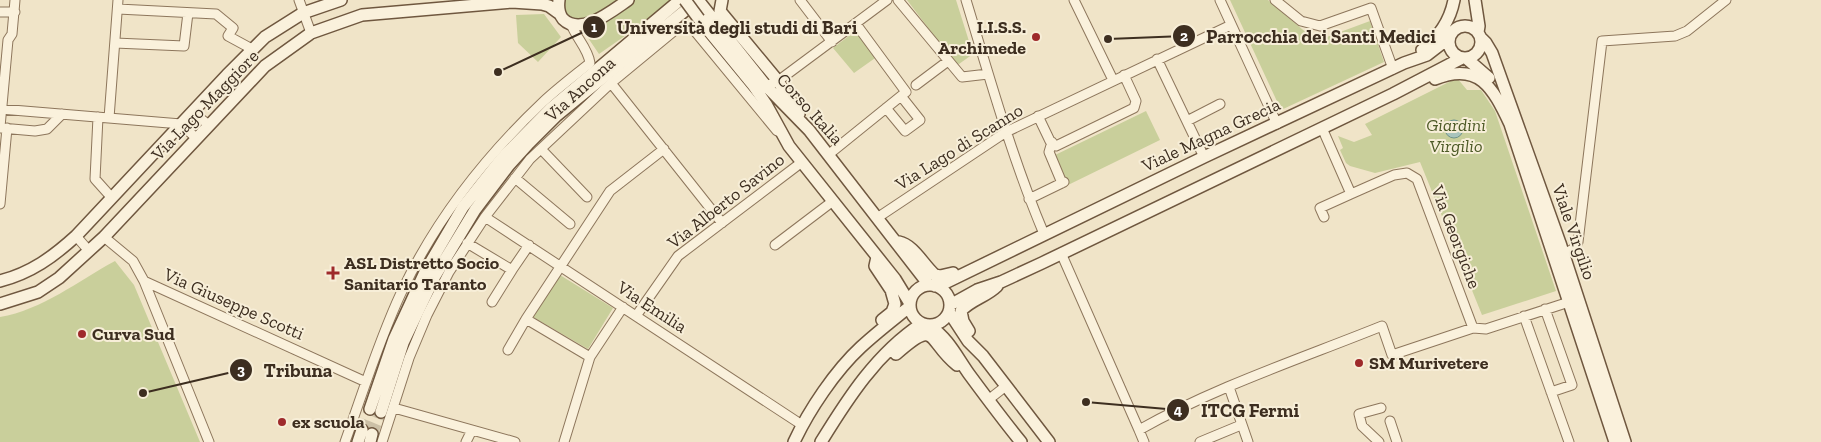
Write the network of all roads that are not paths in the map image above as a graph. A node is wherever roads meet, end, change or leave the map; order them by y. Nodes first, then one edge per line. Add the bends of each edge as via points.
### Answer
1 (15, 0) edge
2 (299, 0) edge
3 (341, 0) edge
4 (559, 0) edge
5 (628, 0) edge
6 (680, 0) edge
7 (685, 0) edge
8 (698, 0) edge
9 (722, 0) edge
10 (800, 0) edge
11 (886, 0) edge
12 (898, 0) edge
13 (966, 0) edge
14 (1074, 0) edge
15 (1220, 0) edge
16 (1275, 0) edge
17 (1454, 0) edge
18 (1460, 0) edge
19 (1475, 0) edge
20 (1726, 0) edge
21 (515, 1) edge
22 (118, 4) edge
23 (419, 5) edge
24 (0, 12) edge
25 (15, 12) junction
26 (188, 13) junction
27 (303, 13) junction
28 (560, 14) junction
29 (703, 15) junction
30 (571, 24) junction
31 (856, 24) junction
32 (1231, 25) junction
33 (311, 34) junction
34 (1451, 34) junction
35 (1479, 35) junction
36 (4, 40) edge
37 (832, 42) junction
38 (115, 43) junction
39 (252, 49) junction
40 (1464, 58) junction
41 (1157, 59) junction
42 (948, 61) junction
43 (1404, 63) junction
44 (1393, 69) junction
45 (988, 74) junction
46 (1124, 75) junction
47 (1113, 80) junction
48 (778, 81) junction
49 (611, 83) junction
50 (916, 85) dead end
51 (766, 86) junction
52 (904, 94) junction
53 (1394, 94) junction
54 (1220, 104) dead end
55 (886, 108) junction
56 (1, 109) edge
57 (192, 112) junction
58 (62, 114) junction
59 (1038, 116) junction
60 (98, 117) junction
61 (109, 118) junction
62 (1187, 120) junction
63 (181, 124) junction
64 (1277, 124) junction
65 (1510, 124) junction
66 (209, 125) junction
67 (2, 128) edge
68 (1322, 128) junction
69 (809, 130) junction
70 (1006, 132) junction
71 (196, 138) junction
72 (1052, 142) junction
73 (789, 146) junction
74 (540, 149) junction
75 (664, 150) junction
76 (828, 154) junction
77 (1204, 157) junction
78 (506, 161) junction
79 (802, 162) junction
80 (483, 166) junction
81 (515, 178) junction
82 (505, 190) junction
83 (1351, 194) junction
84 (587, 197) dead end
85 (112, 198) junction
86 (1029, 199) junction
87 (833, 201) junction
88 (0, 204) edge
89 (485, 217) junction
90 (877, 218) junction
91 (1324, 218) dead end
92 (722, 223) junction
93 (570, 224) dead end
94 (1044, 234) junction
95 (76, 236) junction
96 (104, 237) junction
97 (528, 245) junction
98 (775, 245) dead end
99 (465, 246) junction
100 (89, 251) junction
101 (1061, 253) junction
102 (448, 254) junction
103 (1559, 256) junction
104 (877, 257) junction
105 (561, 266) junction
106 (512, 270) junction
107 (0, 281) edge
108 (144, 281) junction
109 (933, 282) junction
110 (492, 302) dead end
111 (1569, 302) junction
112 (0, 304) edge
113 (909, 305) junction
114 (623, 307) junction
115 (953, 309) junction
116 (1545, 309) junction
117 (636, 316) junction
118 (1524, 316) junction
119 (526, 319) junction
120 (924, 328) junction
121 (1473, 328) junction
122 (860, 348) junction
123 (508, 350) dead end
124 (590, 357) junction
125 (366, 382) junction
126 (1006, 386) junction
127 (1228, 387) junction
128 (1551, 392) junction
129 (988, 400) junction
130 (394, 408) junction
131 (1381, 408) dead end
132 (1390, 421) dead end
133 (802, 424) junction
134 (1241, 425) junction
135 (472, 430) junction
136 (1139, 430) junction
137 (368, 435) tunnel mouth
138 (209, 442) edge
139 (345, 442) edge
140 (358, 442) edge
141 (382, 442) edge
142 (466, 442) edge
143 (514, 442) edge
144 (564, 442) edge
145 (794, 442) edge
146 (821, 442) edge
147 (1021, 442) edge
148 (1049, 442) edge
149 (1144, 442) edge
150 (1200, 442) edge
151 (1248, 442) edge
152 (1379, 442) edge
153 (1398, 442) edge
154 (1569, 442) edge
155 (1616, 442) edge
156 (1625, 442) edge

1 - 25 street
2 - 27 street
3 - 27 street, Via Lago Maggiore
4 - 28 street
5 - 30 street via 588,24
6 - 78 street via 550,109
7 - 29 street, Corso Italia, bridge
8 - 29 street, Corso Italia
8 - 78 street
9 - 48 street via 720,11
10 - 37 street
11 - 31 street
12 - 42 street
13 - 45 street
14 - 47 street
15 - 32 street
16 - 44 street via 1301,22 1320,26 1371,8
17 - 43 street via 1445,25 1434,40
18 - 34 street via 1457,22
19 - 35 street
20 - 103 street via 1687,31 1675,36 1602,41 1578,242 1573,249
21 - 23 street, Via Lago Maggiore
21 - 28 street, Via Lago Maggiore via 542,4
22 - 26 street
22 - 38 street
23 - 33 street, Via Lago Maggiore via 362,16
24 - 25 street
25 - 36 street via 12,34
26 - 38 street via 184,46
26 - 39 street via 216,14 234,28 228,36
27 - 33 street
27 - 39 street, Via Lago Maggiore via 264,37
28 - 30 street
29 - 51 street, Corso Italia
29 - 73 street, Corso Italia via 766,104
30 - 80 street via 589,54 590,63 544,101
31 - 37 street
31 - 52 street
32 - 41 street
32 - 64 street
33 - 66 street, Via Lago Maggiore via 265,66
34 - 35 street via 1461,26 1470,26
34 - 40 street via 1450,48
34 - 43 street, Viale Magna Grecia via 1426,55
35 - 40 street via 1478,51
35 - 103 street, Viale Virgilio via 1492,53
36 - 56 street
37 - 48 street
38 - 61 street
39 - 57 street, Via Lago Maggiore
40 - 53 street
40 - 65 street, Viale Virgilio via 1493,82
41 - 46 street, Via Lago di Scanno
41 - 62 street
42 - 45 street via 962,77
42 - 50 street
43 - 44 street, Viale Magna Grecia
44 - 64 street, Viale Magna Grecia
45 - 70 street
46 - 47 street, Via Lago di Scanno
46 - 72 street via 1136,101 1134,108 1056,146
47 - 59 street, Via Lago di Scanno
48 - 51 street
48 - 69 street
49 - 73 street, Via Ancona via 674,31 683,27 693,29
49 - 74 street, Via Ancona
49 - 75 street
51 - 69 street, Corso Italia
52 - 55 street, Corso Italia
52 - 55 street via 920,120 905,131
53 - 65 street, Viale Virgilio via 1448,73 1466,72 1489,86
53 - 68 street
54 - 62 street
55 - 76 street, Corso Italia
56 - 58 street
56 - 67 street
57 - 63 street, Via Lago Maggiore
57 - 66 street
58 - 60 street
58 - 67 street via 47,129
59 - 70 street, Via Lago di Scanno
59 - 72 street
60 - 61 street
60 - 85 street via 95,180
61 - 63 street
62 - 77 street
63 - 71 street
63 - 85 street, Via Lago Maggiore
64 - 77 street, Viale Magna Grecia
65 - 103 street, Viale Virgilio
66 - 71 street, Via Lago Maggiore
67 - 88 street
68 - 83 street
68 - 101 street
69 - 76 street, Corso Italia
70 - 86 street
70 - 90 street, Via Lago di Scanno
71 - 96 street, Via Lago Maggiore
72 - 86 street via 1049,152 1063,183
73 - 79 street, Corso Italia
74 - 81 street, Via Ancona
74 - 84 street
75 - 92 street
75 - 105 street via 610,191
76 - 90 street, Corso Italia
77 - 94 street, Viale Magna Grecia
78 - 80 street
78 - 82 street
78 - 102 street
78 - 102 street via 463,207 426,270 394,339 375,410 403,342
79 - 87 street, Corso Italia
79 - 92 street, Via Alberto Savino
80 - 125 street via 437,228 401,292
81 - 82 street, Via Ancona
81 - 93 street
82 - 89 street, Via Ancona
83 - 91 street, Via Georgiche via 1320,208
83 - 121 street, Via Georgiche via 1394,175 1407,173 1416,179
85 - 95 street, Via Lago Maggiore
86 - 94 street
87 - 98 street
87 - 104 street, Corso Italia
89 - 97 street, Via Emilia
89 - 99 street, Via Ancona
90 - 109 street, Corso Italia
92 - 117 street, Via Alberto Savino via 678,256
94 - 109 street, Viale Magna Grecia via 986,263 969,265
95 - 100 street
95 - 107 street, Via Lago Maggiore via 51,259
96 - 100 street, Via Lago Maggiore
96 - 108 street via 133,261
97 - 105 street, Via Emilia
97 - 106 street
99 - 102 street
99 - 106 street
99 - 130 street, Via Ancona via 427,316 409,358
100 - 112 street, Via Lago Maggiore via 38,292
101 - 115 street via 1002,282 977,290
101 - 136 street
103 - 111 street, Viale Virgilio
103 - 156 street, Viale Virgilio
104 - 113 street, Corso Italia via 895,279
104 - 122 street via 875,266 891,290 895,304 892,312 861,338
105 - 114 street, Via Emilia
105 - 119 street
106 - 110 street
108 - 125 street, Via Giuseppe Scotti
108 - 138 street
109 - 113 street via 916,290
109 - 115 street via 943,290
111 - 116 street
111 - 155 street, Viale Virgilio
113 - 120 street via 911,314
113 - 122 street
114 - 117 street, Via Emilia
114 - 124 street
115 - 120 street via 942,322
115 - 126 street
116 - 118 street
116 - 128 street via 1572,385
117 - 133 street, Via Emilia
118 - 121 street via 1486,329
118 - 128 street
119 - 123 street
119 - 124 street
120 - 129 street via 940,333
120 - 146 street via 887,362 875,365 848,399
121 - 127 street via 1392,355 1382,326
122 - 133 street
124 - 144 street
125 - 139 street
126 - 129 street
126 - 148 street
127 - 134 street
127 - 136 street
128 - 154 street
129 - 147 street
130 - 135 street
130 - 141 street, Via Ancona
131 - 152 street via 1359,414 1362,426
132 - 153 street
133 - 145 street
134 - 150 street
134 - 151 street
135 - 142 street
135 - 143 street
136 - 149 street
137 - 140 street

